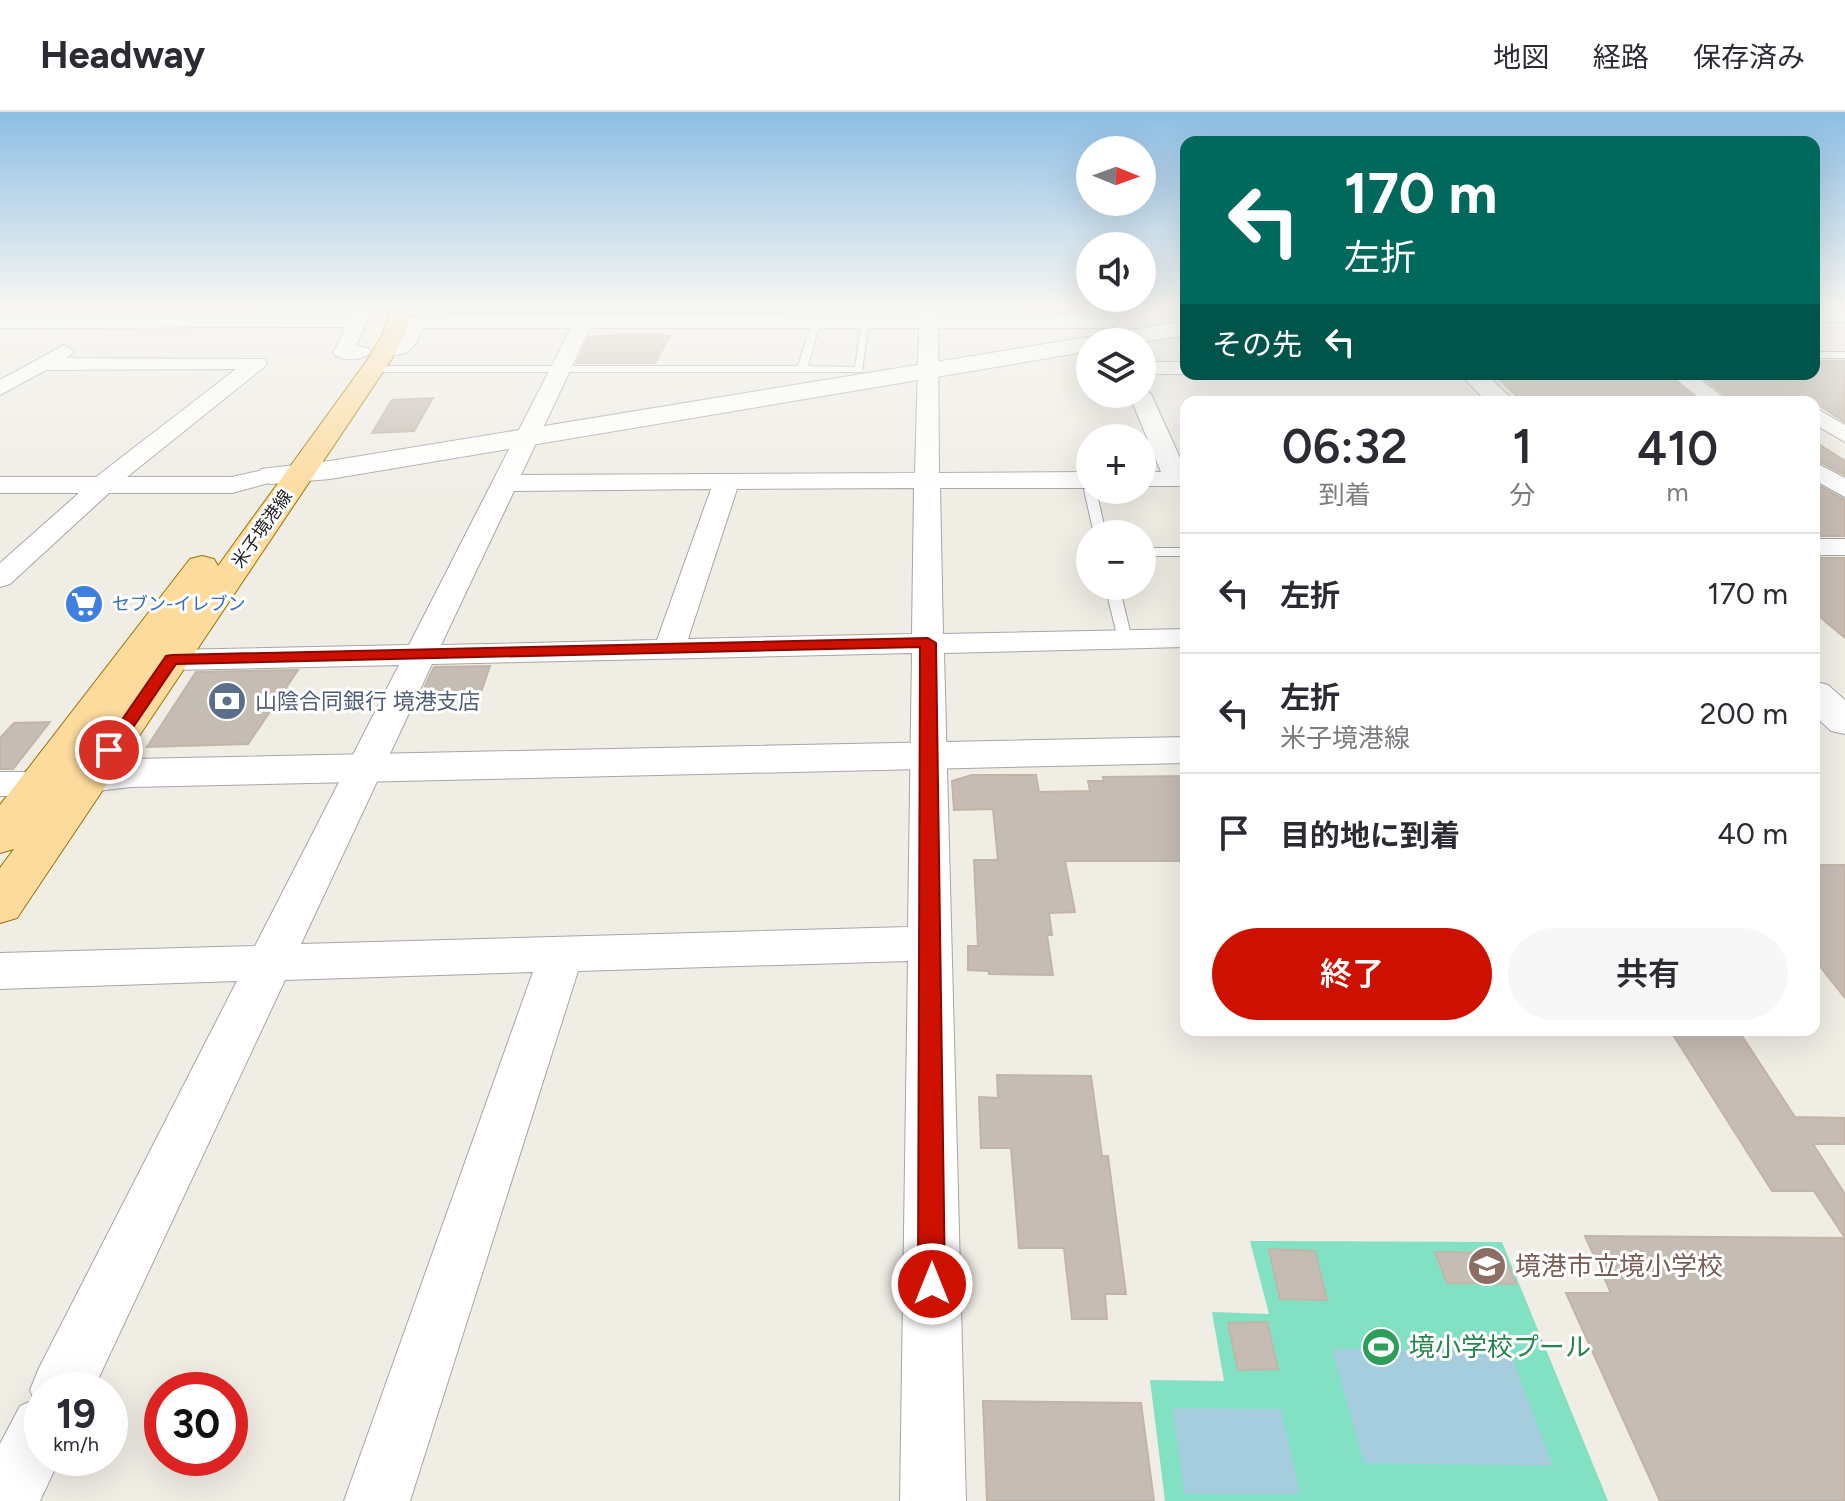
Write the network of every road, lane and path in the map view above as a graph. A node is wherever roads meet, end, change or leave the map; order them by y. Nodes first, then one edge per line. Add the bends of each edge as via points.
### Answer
1 (561, 369) edge
2 (33, 370) edge
3 (248, 370) edge
4 (349, 370) edge
5 (941, 370) edge
6 (928, 372) junction
7 (1478, 380) edge
8 (1687, 380) edge
9 (0, 389) edge
10 (1496, 396) edge
11 (1710, 396) edge
12 (1147, 408) edge
13 (1820, 418) edge
14 (1845, 435) edge
15 (529, 437) junction
16 (1820, 462) edge
17 (1845, 462) edge
18 (0, 471) edge
19 (1820, 473) edge
20 (285, 474) junction
21 (1180, 475) edge
22 (110, 478) junction
23 (927, 479) junction
24 (1156, 479) edge
25 (1180, 479) edge
26 (727, 481) junction
27 (506, 483) junction
28 (1076, 484) edge
29 (0, 485) edge
30 (1845, 489) edge
31 (1820, 547) edge
32 (1845, 547) edge
33 (1156, 552) edge
34 (1180, 552) edge
35 (1, 576) edge
36 (1115, 600) edge
37 (1180, 638) edge
38 (1125, 639) junction
39 (928, 643) junction
40 (670, 647) junction
41 (422, 653) junction
42 (172, 660) junction
43 (1820, 699) edge
44 (1845, 722) edge
45 (1820, 735) edge
46 (1845, 735) edge
47 (1180, 750) edge
48 (929, 755) junction
49 (366, 768) junction
50 (91, 776) junction
51 (20, 784) edge
52 (0, 837) edge
53 (0, 905) edge
54 (930, 943) junction
55 (560, 957) junction
56 (271, 964) junction
57 (0, 971) edge
58 (70, 1372) edge
59 (24, 1464) edge
60 (6, 1501) edge
61 (377, 1501) edge
62 (933, 1501) edge

1 - 15 street
2 - 9 street
3 - 22 street
4 - 20 main road, 米子境港線
5 - 6 street
6 - 15 street
6 - 23 street
7 - 10 street
8 - 11 street
12 - 21 street
13 - 14 street
15 - 20 street
15 - 27 street
16 - 17 street
18 - 22 street
19 - 30 street
20 - 22 street via 232,485
20 - 42 main road, 米子境港線
20 - 51 main road, 米子境港線
22 - 29 street
22 - 35 street
23 - 26 street
23 - 28 street
23 - 39 street
24 - 25 street
26 - 27 street
26 - 40 street
27 - 41 street
31 - 32 street
33 - 34 lane
36 - 38 lane
37 - 38 street
38 - 39 street
39 - 40 street
39 - 48 street
40 - 41 street
41 - 42 street
41 - 49 street
42 - 50 main road, 米子境港線
43 - 44 street
45 - 46 street
47 - 48 street
48 - 49 street
48 - 54 street
49 - 50 street
49 - 56 street
50 - 51 street
50 - 53 main road, 米子境港線
51 - 52 main road, 米子境港線
54 - 55 street
54 - 62 street
55 - 56 street
55 - 61 street
56 - 57 street
56 - 58 street
59 - 60 street

